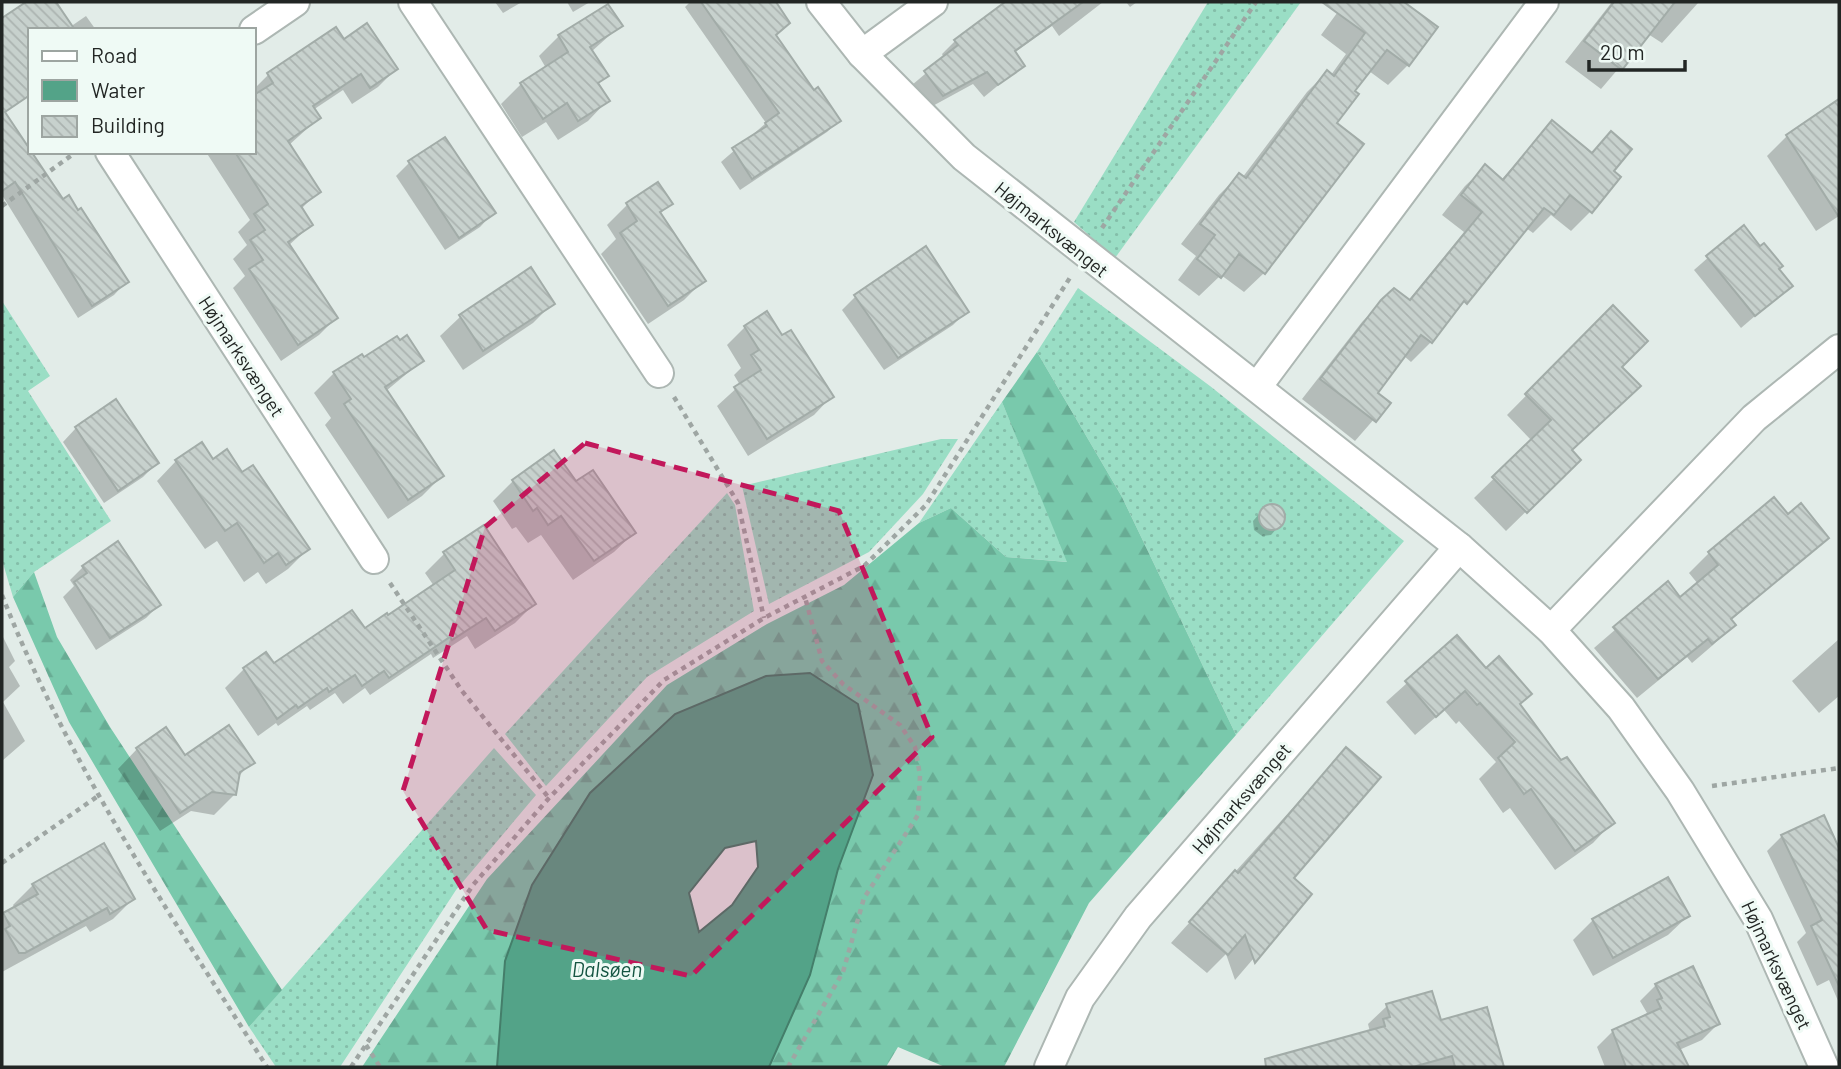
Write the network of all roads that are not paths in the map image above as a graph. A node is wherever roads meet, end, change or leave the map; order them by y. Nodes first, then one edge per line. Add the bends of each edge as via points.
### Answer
1 (295, 2) edge
2 (413, 2) edge
3 (821, 2) edge
4 (933, 2) edge
5 (1544, 2) edge
6 (256, 29) edge
7 (862, 54) junction
8 (111, 154) edge
9 (1839, 349) edge
10 (659, 373) road end
11 (1257, 387) junction
12 (1459, 547) junction
13 (374, 559) road end
14 (1551, 630) junction
15 (1049, 1067) edge
16 (1824, 1067) edge

1 - 6 street
2 - 10 street
3 - 7 street, Højmarksvænget
4 - 7 street
5 - 11 street
7 - 11 street, Højmarksvænget via 964,158
8 - 13 street, Højmarksvænget
9 - 14 street via 1754,418
11 - 12 street, Højmarksvænget
12 - 14 street, Højmarksvænget
12 - 15 street, Højmarksvænget via 1138,917 1080,998
14 - 16 street, Højmarksvænget via 1621,708 1680,791 1758,919

